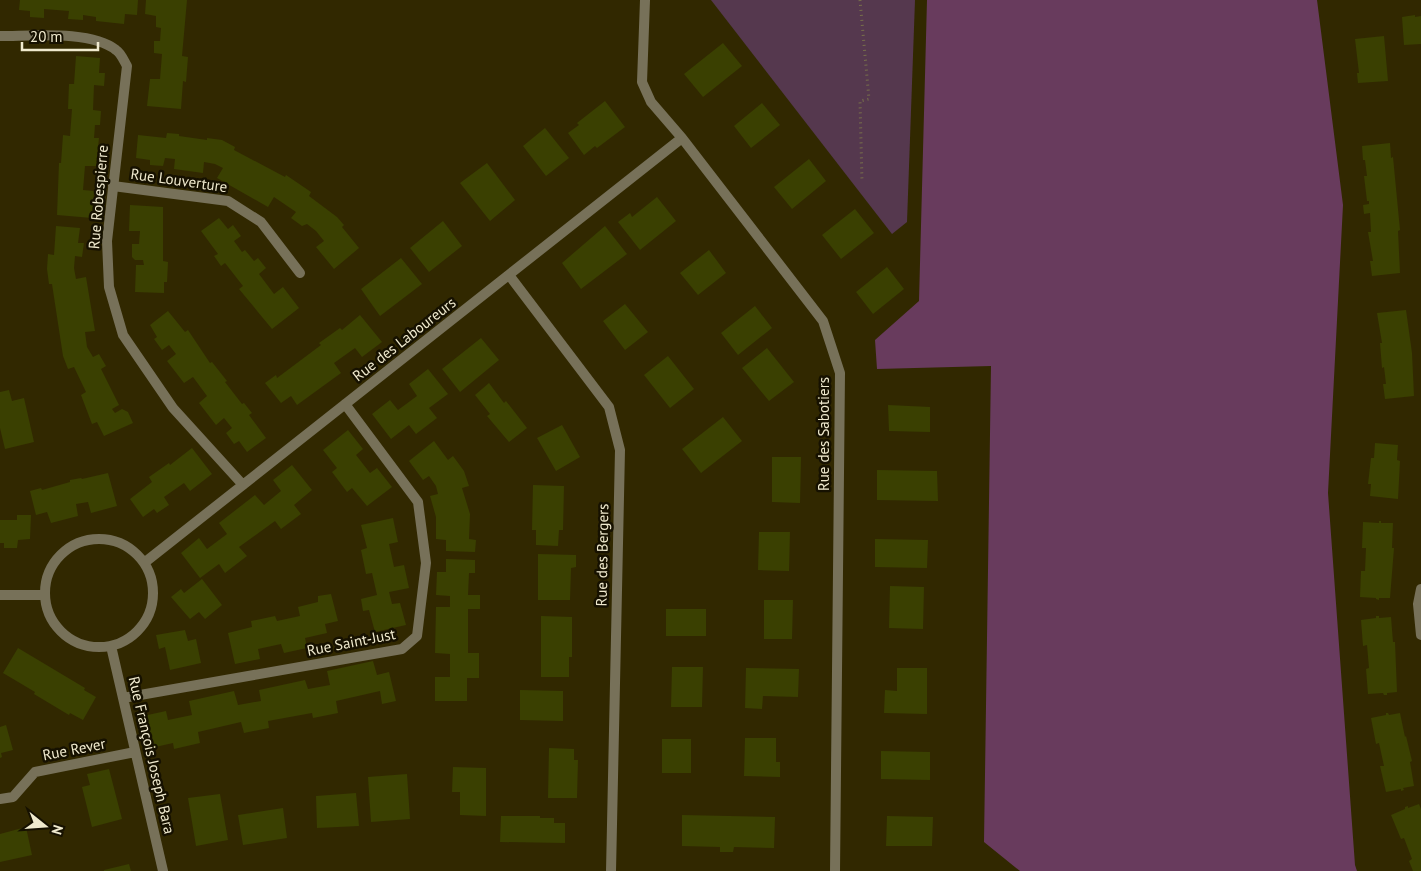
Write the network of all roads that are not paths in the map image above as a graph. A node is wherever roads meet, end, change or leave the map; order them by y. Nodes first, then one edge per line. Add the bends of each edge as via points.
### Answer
1 (645, 0) edge
2 (0, 36) edge
3 (682, 138) junction
4 (112, 186) junction
5 (300, 273) dead end
6 (509, 275) junction
7 (345, 404) junction
8 (243, 485) junction
9 (144, 563) junction
10 (1421, 590) edge
11 (0, 595) edge
12 (45, 596) junction
13 (1421, 635) edge
14 (111, 646) junction
15 (123, 698) junction
16 (135, 752) junction
17 (0, 799) edge
18 (163, 871) edge
19 (604, 871) edge
20 (612, 871) edge
21 (835, 871) edge

1 - 3 street, Rue des Sabotiers via 642,82 651,102
2 - 4 street, Rue Robespierre via 83,37 101,41 118,51 127,66
3 - 6 street, Rue des Laboureurs
3 - 21 street, Rue des Sabotiers via 823,321 840,374
4 - 5 street, Rue Louverture via 228,201 261,222
4 - 8 street, Rue Robespierre via 107,241 109,287 123,335 173,408
6 - 7 street, Rue des Laboureurs
6 - 20 street, Rue des Bergers via 609,407 620,450
7 - 8 street, Rue des Laboureurs
7 - 15 street, Rue Saint-Just via 418,502 426,563 417,636 402,649
8 - 9 street, Rue des Laboureurs
9 - 12 street via 132,550 116,541 99,538 82,541 66,549 54,562 47,578
9 - 14 street via 151,578 153,596 149,613 127,640
10 - 13 street via 1418,604
11 - 12 street
12 - 14 street via 51,618 66,636 80,644
14 - 15 street, Rue François Joseph Bara
15 - 16 street, Rue François Joseph Bara
16 - 17 street, Rue Rever via 36,772 13,797
16 - 18 street, Rue François Joseph Bara
19 - 20 street

